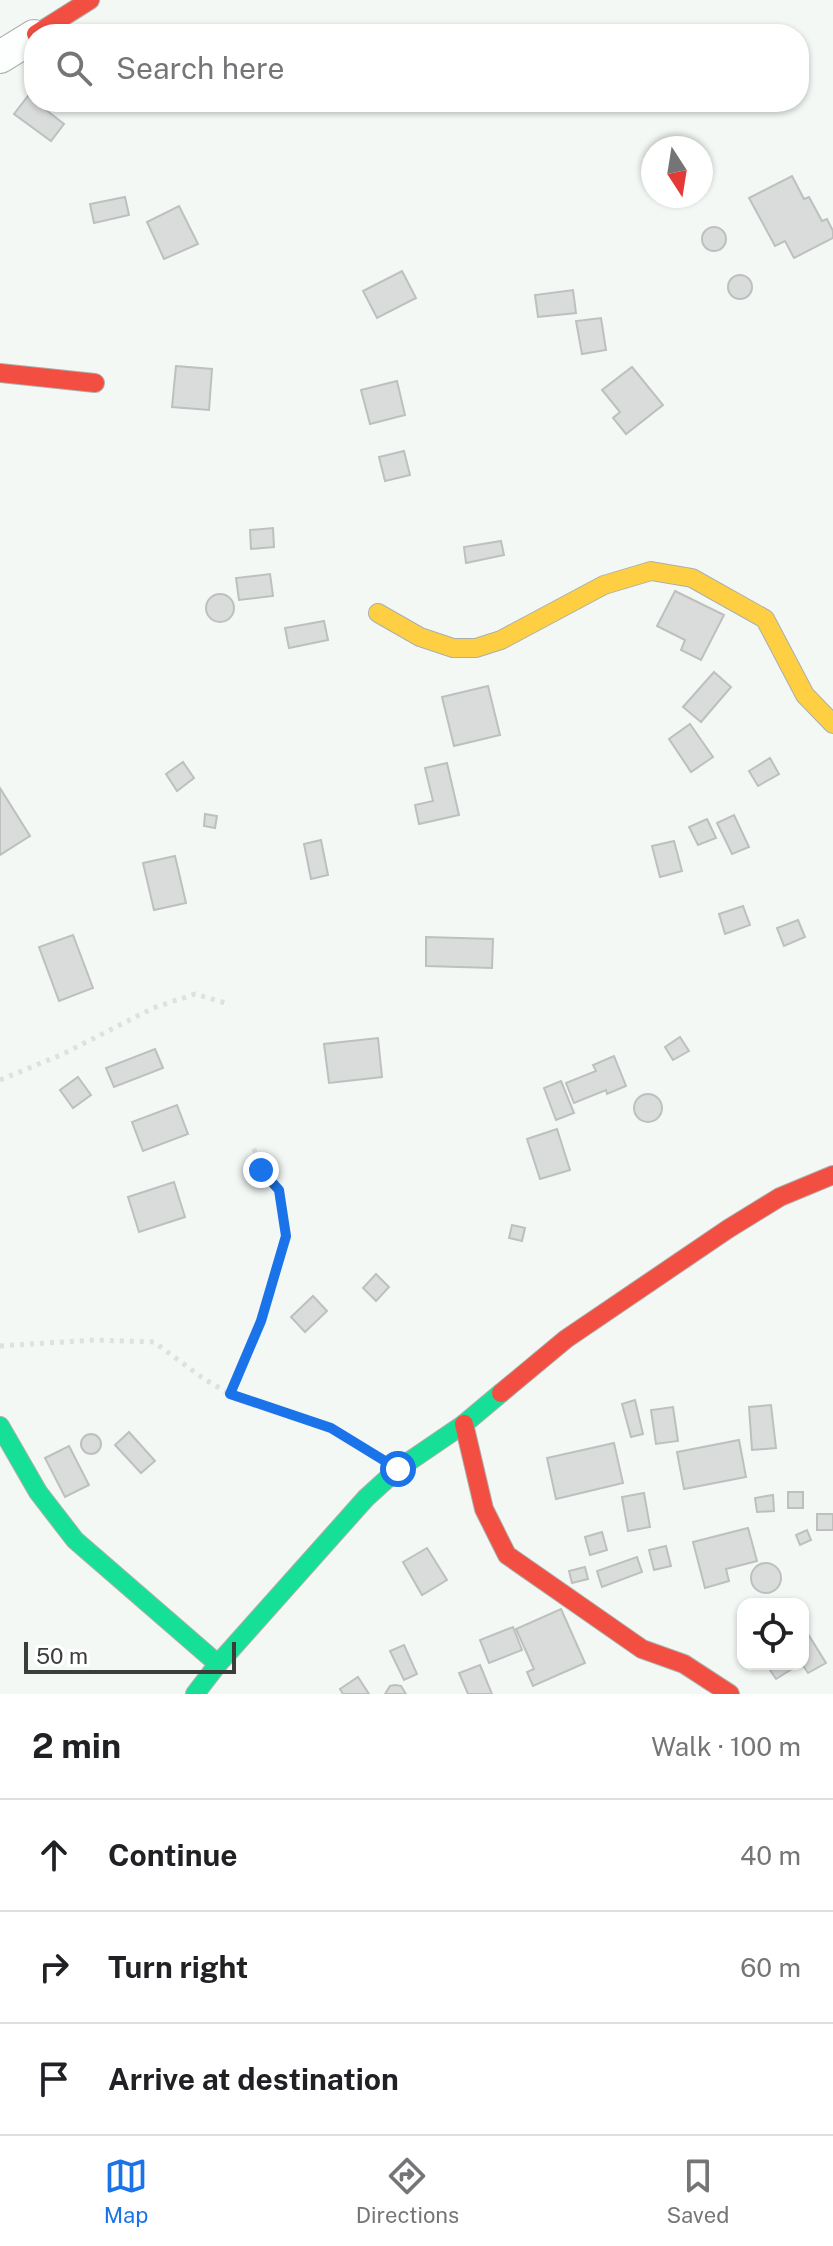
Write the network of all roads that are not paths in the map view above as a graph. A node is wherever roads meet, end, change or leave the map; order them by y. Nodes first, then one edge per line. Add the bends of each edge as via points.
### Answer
1 (90, 0) edge
2 (52, 24) edge
3 (24, 42) edge
4 (0, 57) edge
5 (0, 373) edge
6 (95, 383) dead end
7 (378, 613) dead end
8 (833, 724) edge
9 (833, 1175) edge
10 (464, 1424) junction
11 (0, 1426) edge
12 (218, 1664) junction
13 (195, 1694) edge
14 (730, 1694) edge

1 - 2 street
3 - 4 street
5 - 6 street
7 - 8 street via 420,637 453,648 476,648 604,585 651,571 692,578 765,619 805,695
9 - 10 street via 780,1197 728,1229 566,1339
10 - 12 street via 366,1498
10 - 14 street via 486,1514 507,1555 642,1649 684,1664
11 - 12 street via 38,1492 75,1540
12 - 13 street

